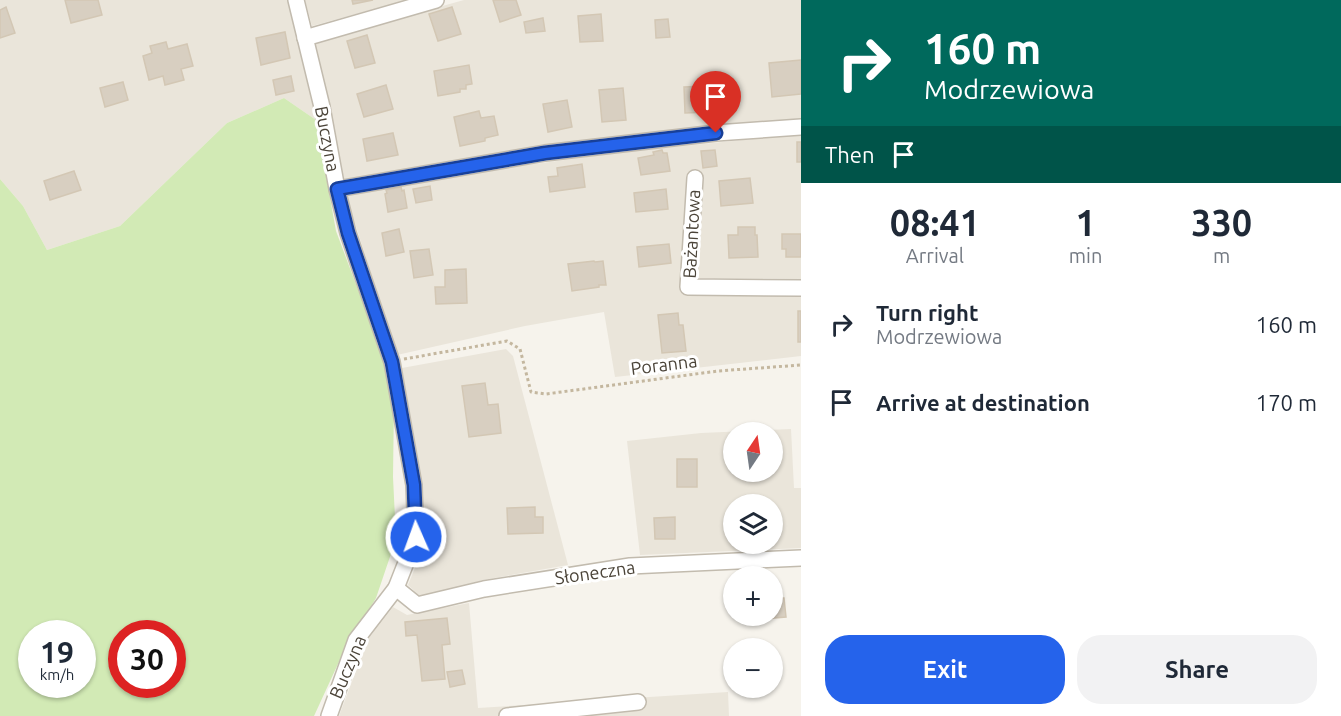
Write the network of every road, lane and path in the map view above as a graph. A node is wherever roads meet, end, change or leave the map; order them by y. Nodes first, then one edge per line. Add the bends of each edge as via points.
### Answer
1 (296, 0) edge
2 (436, 0) edge
3 (305, 38) junction
4 (801, 127) edge
5 (695, 178) dead end
6 (337, 189) junction
7 (801, 288) edge
8 (392, 362) junction
9 (801, 364) edge
10 (801, 558) edge
11 (396, 588) junction
12 (638, 702) dead end
13 (329, 716) edge
14 (507, 716) edge

1 - 3 street, Buczyna
2 - 3 street
3 - 6 street, Buczyna
4 - 6 street via 545,153
5 - 7 street, Bażantowa via 688,287
6 - 8 street, Buczyna
8 - 9 path, Poranna via 507,341 520,349 531,392 546,394
8 - 11 street, Buczyna via 414,485 416,537
10 - 11 street, Słoneczna via 630,566 417,604
11 - 13 street, Buczyna via 356,640
12 - 14 street

